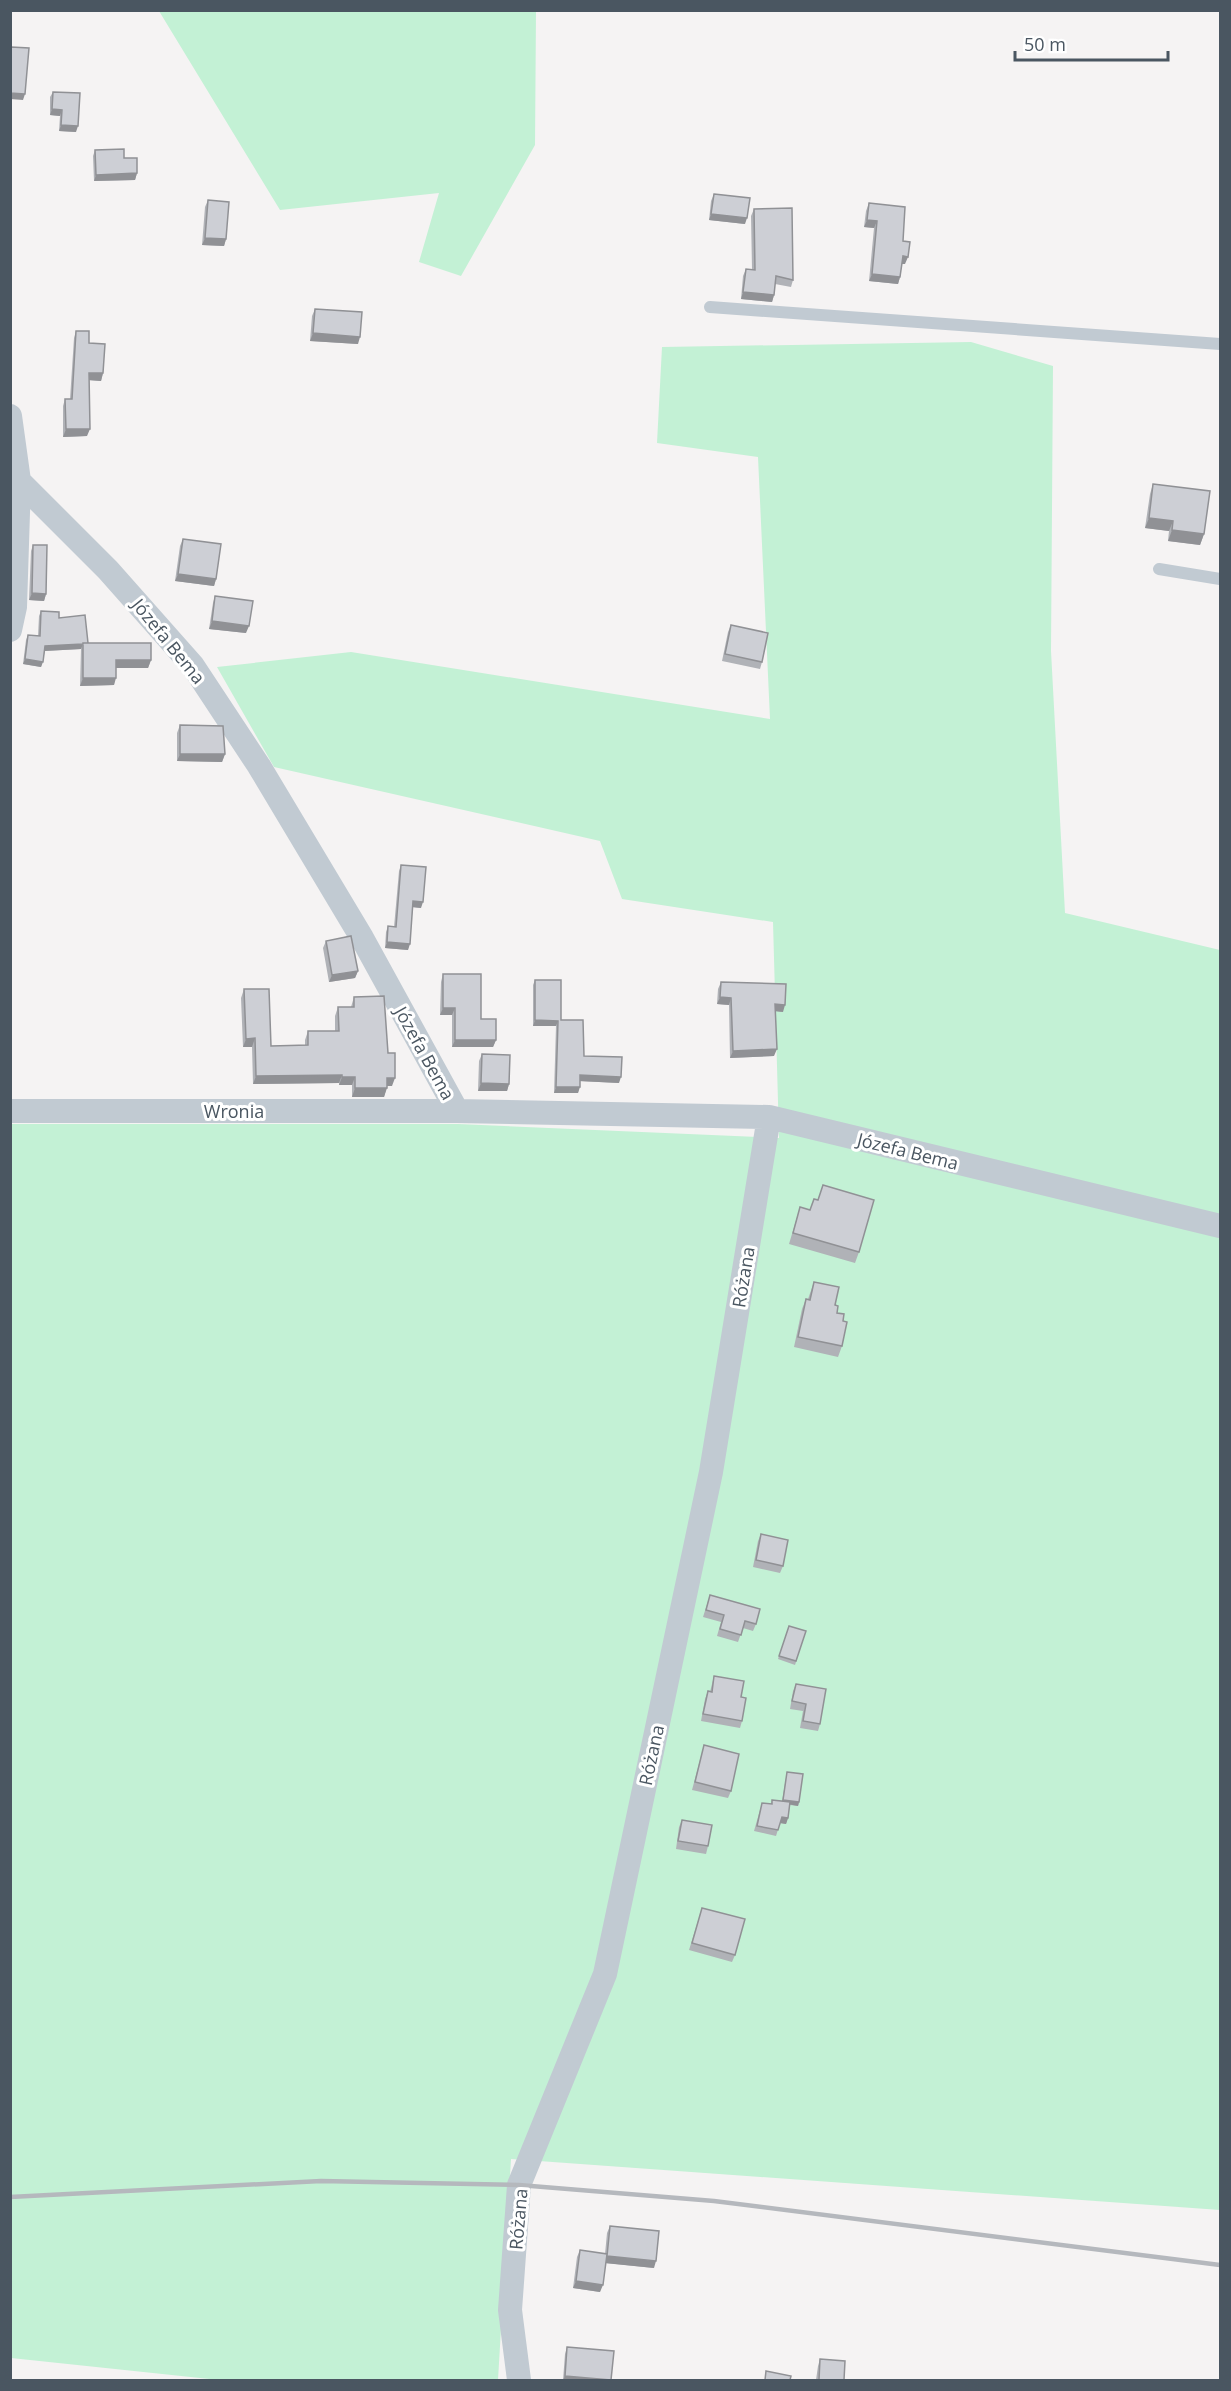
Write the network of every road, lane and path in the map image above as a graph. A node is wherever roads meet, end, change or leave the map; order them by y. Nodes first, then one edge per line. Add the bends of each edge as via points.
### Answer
1 (710, 307) dead end
2 (1221, 344) edge
3 (10, 416) edge
4 (15, 472) edge
5 (1159, 569) dead end
6 (1221, 579) edge
7 (10, 630) edge
8 (10, 1111) edge
9 (457, 1111) junction
10 (769, 1117) junction
11 (1221, 1226) edge
12 (519, 2380) edge

1 - 2 lane
3 - 4 street
4 - 7 street via 15,608
4 - 9 street, Józefa Bema via 193,666 357,928
5 - 6 lane
8 - 9 street, Wronia
9 - 10 street, Józefa Bema
10 - 11 street, Józefa Bema
10 - 12 street, Różana via 711,1472 605,1974 519,2185 510,2310

